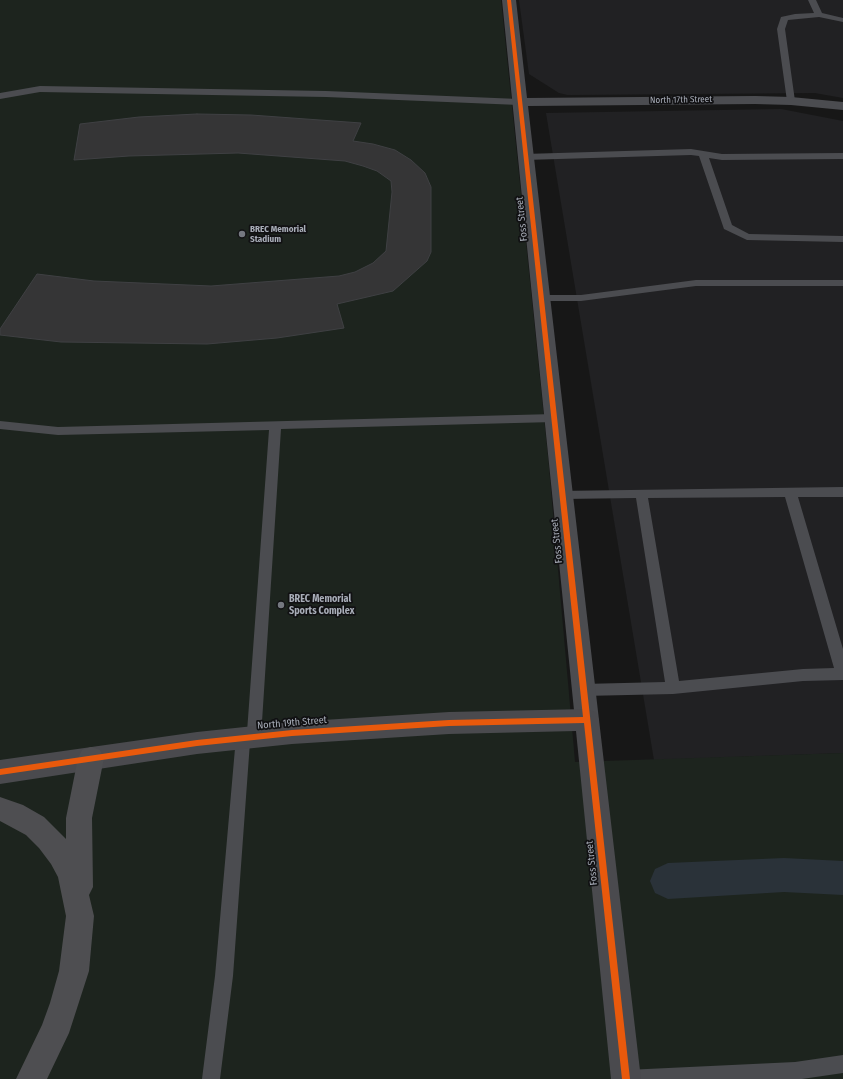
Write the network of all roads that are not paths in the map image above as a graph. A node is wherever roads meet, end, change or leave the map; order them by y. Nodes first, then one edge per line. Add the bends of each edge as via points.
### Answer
1 (509, 0) edge
2 (812, 0) edge
3 (819, 15) junction
4 (843, 20) edge
5 (0, 96) edge
6 (791, 101) junction
7 (519, 102) junction
8 (843, 106) edge
9 (702, 154) junction
10 (843, 156) edge
11 (526, 157) junction
12 (843, 239) edge
13 (843, 283) edge
14 (541, 298) junction
15 (554, 418) junction
16 (0, 424) edge
17 (275, 425) junction
18 (790, 492) junction
19 (843, 492) edge
20 (641, 493) junction
21 (562, 494) junction
22 (843, 673) edge
23 (673, 688) junction
24 (584, 690) junction
25 (587, 720) junction
26 (248, 737) junction
27 (91, 758) junction
28 (0, 772) edge
29 (0, 809) edge
30 (80, 916) junction
31 (843, 1064) edge
32 (31, 1079) edge
33 (211, 1079) edge
34 (626, 1079) edge

1 - 7 street, Foss Street
2 - 3 lane
3 - 4 lane
3 - 6 lane via 784,19 781,29
5 - 7 lane via 40,89 326,94
6 - 7 street, North 17th Street
6 - 8 street, North 17th Street
7 - 11 street, Foss Street
9 - 10 lane via 722,157
9 - 11 lane via 621,153
9 - 12 lane via 728,227 747,237
11 - 14 street, Foss Street
13 - 14 lane via 696,283 581,298
14 - 15 street, Foss Street
15 - 17 lane
15 - 21 street, Foss Street
16 - 17 lane via 58,430
17 - 26 lane
18 - 19 lane
18 - 20 lane
18 - 22 lane
20 - 21 lane
20 - 23 lane
21 - 24 street, Foss Street
22 - 23 lane
23 - 24 lane
24 - 25 street, Foss Street
25 - 26 street, North 19th Street via 449,723
25 - 34 street, Foss Street
26 - 27 street, North 19th Street
26 - 33 lane
27 - 28 street, North 19th Street
27 - 30 highway via 79,818
29 - 30 highway via 35,826 61,855 71,875
30 - 32 highway via 74,970 65,1003
31 - 34 lane via 795,1071

